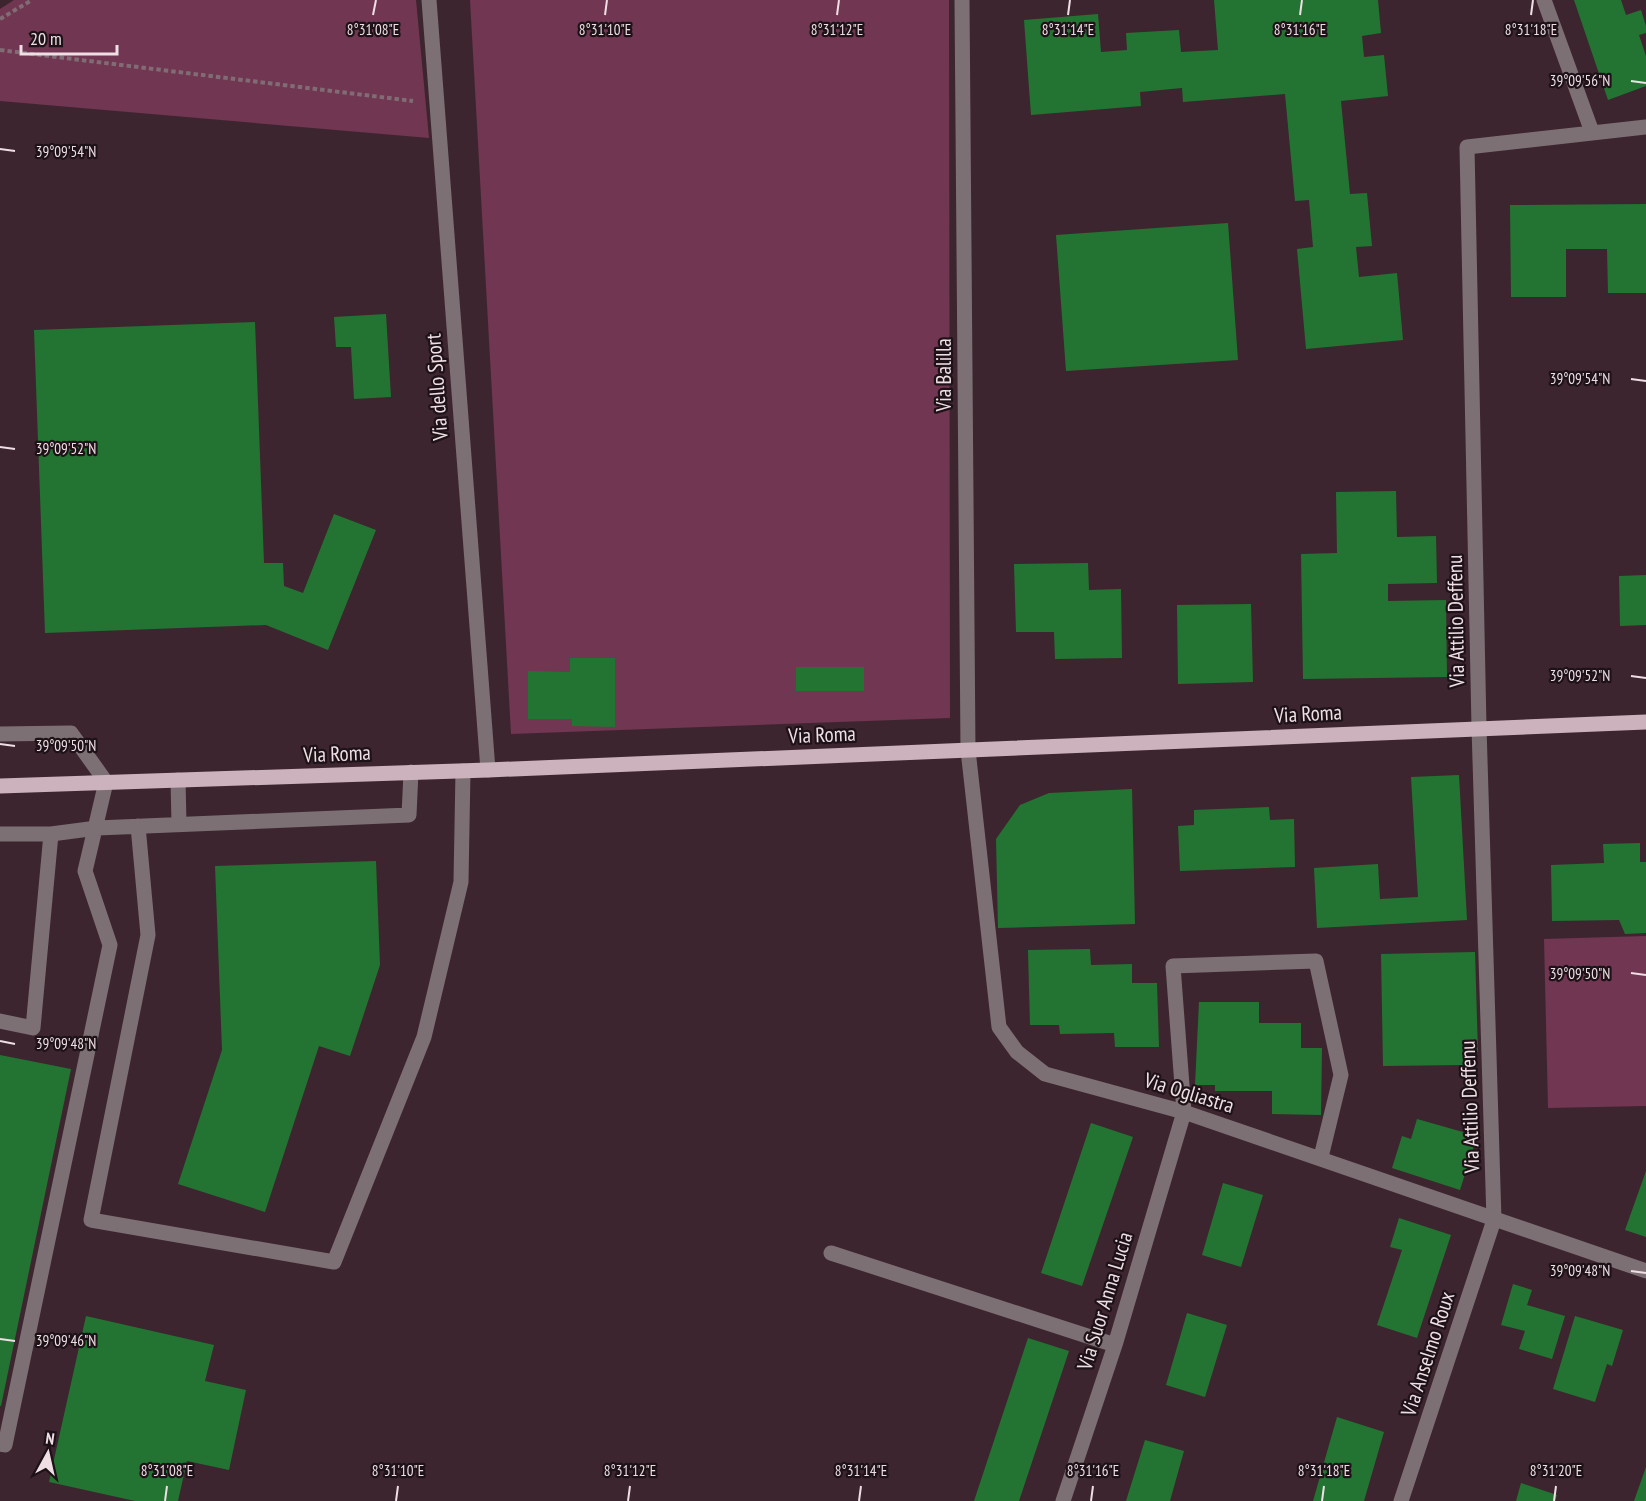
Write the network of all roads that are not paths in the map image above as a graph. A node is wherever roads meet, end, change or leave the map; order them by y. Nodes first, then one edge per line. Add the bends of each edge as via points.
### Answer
1 (429, 0) edge
2 (962, 0) edge
3 (1544, 0) edge
4 (1646, 127) edge
5 (1592, 132) junction
6 (1646, 722) edge
7 (1479, 727) junction
8 (0, 734) edge
9 (968, 750) junction
10 (488, 770) junction
11 (463, 771) junction
12 (411, 772) junction
13 (178, 780) junction
14 (106, 782) junction
15 (0, 786) edge
16 (179, 824) junction
17 (138, 826) junction
18 (97, 828) junction
19 (0, 834) edge
20 (51, 834) junction
21 (0, 1021) edge
22 (1184, 1112) junction
23 (1321, 1157) junction
24 (1494, 1220) junction
25 (831, 1253) dead end
26 (1646, 1271) edge
27 (1115, 1345) junction
28 (0, 1444) edge
29 (1063, 1501) edge
30 (1401, 1501) edge

1 - 10 street, Via dello Sport
2 - 9 street, Via Balilla
3 - 5 street
4 - 5 street
5 - 7 street, Via Attilio Deffenu via 1467,147
6 - 7 main road, Via Roma
7 - 9 main road, Via Roma
7 - 24 street, Via Attilio Deffenu
8 - 14 street via 71,733
9 - 10 main road, Via Roma
9 - 22 street, Via Ogliastra via 999,1027 1017,1052 1045,1074
10 - 11 main road, Via Roma
11 - 12 main road, Via Roma
11 - 17 street via 461,882 424,1037 334,1262 91,1220 148,935
12 - 13 main road, Via Roma
12 - 16 street via 409,815
13 - 14 main road, Via Roma
13 - 16 street
14 - 15 main road, Via Roma
14 - 18 street
16 - 17 street
17 - 18 street
18 - 20 street
18 - 28 street via 85,871 110,945 5,1445
19 - 20 street
20 - 21 street via 33,1028
22 - 23 street, Via Ogliastra
22 - 23 street via 1173,966 1316,961 1341,1076
22 - 27 street, Via Suor Anna Lucia
23 - 24 street, Via Ogliastra
24 - 26 street, Via Ogliastra
24 - 30 street, Via Anselmo Roux
25 - 27 street
27 - 29 street, Via Suor Anna Lucia

